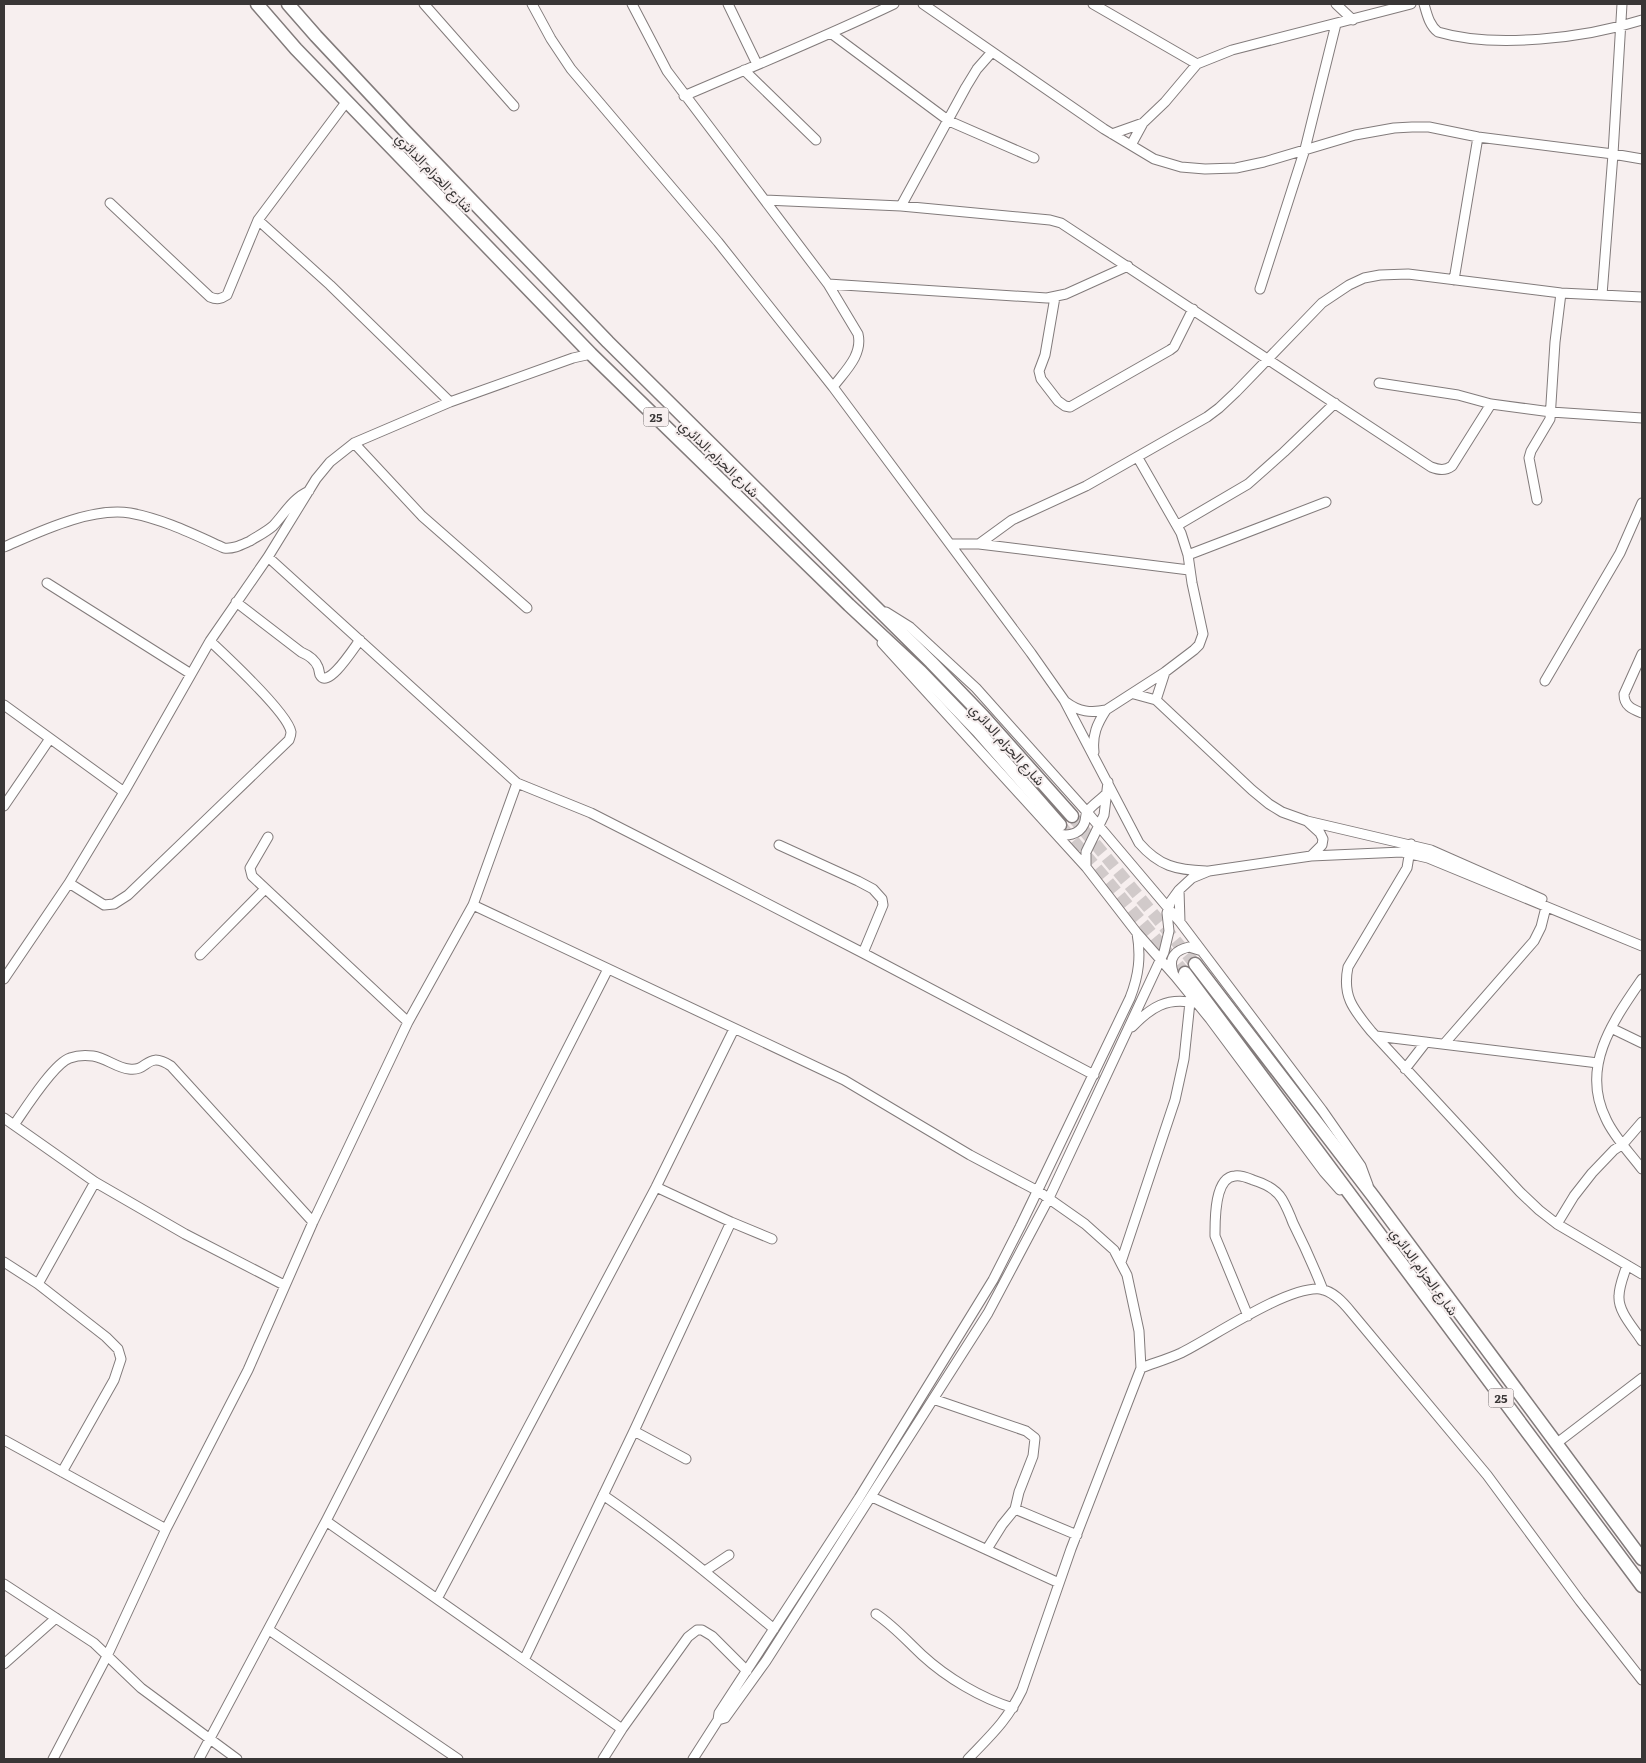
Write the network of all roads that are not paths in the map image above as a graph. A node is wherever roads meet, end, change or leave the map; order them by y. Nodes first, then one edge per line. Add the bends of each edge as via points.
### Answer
1 (257, 4) edge
2 (288, 4) edge
3 (424, 4) edge
4 (532, 4) edge
5 (632, 4) edge
6 (728, 4) edge
7 (894, 4) edge
8 (923, 4) edge
9 (1093, 4) edge
10 (1336, 4) edge
11 (1411, 4) edge
12 (1424, 4) edge
13 (1622, 4) edge
14 (1353, 20) junction
15 (1642, 20) edge
16 (1336, 24) junction
17 (1620, 27) junction
18 (832, 34) junction
19 (992, 52) junction
20 (756, 64) junction
21 (1197, 64) junction
22 (744, 70) junction
23 (684, 96) junction
24 (347, 101) junction
25 (514, 106) dead end
26 (949, 121) junction
27 (1143, 123) junction
28 (1112, 134) junction
29 (1478, 137) junction
30 (816, 140) dead end
31 (1132, 145) junction
32 (1305, 148) junction
33 (1613, 154) junction
34 (1034, 158) dead end
35 (1642, 159) edge
36 (765, 200) junction
37 (110, 203) dead end
38 (901, 206) junction
39 (258, 220) junction
40 (1128, 266) junction
41 (1454, 280) junction
42 (828, 284) junction
43 (1260, 289) dead end
44 (1561, 293) junction
45 (1602, 295) junction
46 (1055, 296) junction
47 (1642, 297) edge
48 (1193, 309) junction
49 (591, 354) junction
50 (1268, 358) junction
51 (1379, 383) dead end
52 (833, 386) junction
53 (450, 402) junction
54 (1335, 403) junction
55 (1491, 404) junction
56 (1551, 412) junction
57 (1642, 418) edge
58 (354, 443) junction
59 (1138, 458) junction
60 (309, 491) junction
61 (1537, 500) dead end
62 (1326, 502) dead end
63 (1642, 503) edge
64 (1178, 525) junction
65 (950, 544) junction
66 (979, 544) junction
67 (4, 547) edge
68 (1188, 555) junction
69 (268, 557) junction
70 (1189, 570) junction
71 (47, 583) dead end
72 (236, 602) junction
73 (877, 607) junction
74 (527, 608) dead end
75 (360, 640) junction
76 (210, 641) junction
77 (1642, 654) edge
78 (1165, 672) junction
79 (191, 674) junction
80 (1545, 681) dead end
81 (1134, 694) junction
82 (1064, 700) junction
83 (1156, 700) junction
84 (4, 705) edge
85 (1106, 710) junction
86 (1642, 713) edge
87 (49, 740) junction
88 (1094, 756) junction
89 (1108, 782) junction
90 (517, 783) junction
91 (124, 792) junction
92 (1105, 795) junction
93 (4, 806) edge
94 (1087, 812) junction
95 (1072, 816) tunnel mouth
96 (1307, 821) junction
97 (1099, 827) junction
98 (1058, 829) junction
99 (268, 837) dead end
100 (779, 844) dead end
101 (1411, 849) junction
102 (1312, 856) junction
103 (1086, 867) junction
104 (1209, 871) junction
105 (69, 883) junction
106 (266, 889) junction
107 (1179, 890) junction
108 (473, 905) junction
109 (1546, 907) junction
110 (1168, 908) junction
111 (1180, 922) junction
112 (1137, 933) junction
113 (1642, 940) edge
114 (1642, 946) edge
115 (1202, 951) junction
116 (863, 952) junction
117 (200, 955) dead end
118 (1161, 960) junction
119 (1195, 964) tunnel mouth
120 (608, 969) junction
121 (1180, 974) junction
122 (4, 979) edge
123 (1642, 980) edge
124 (1194, 1003) junction
125 (408, 1022) junction
126 (1611, 1028) junction
127 (734, 1029) junction
128 (1126, 1032) junction
129 (1376, 1036) junction
130 (1426, 1042) junction
131 (1642, 1043) edge
132 (1444, 1044) junction
133 (1103, 1057) junction
134 (1113, 1061) junction
135 (1598, 1063) junction
136 (1406, 1069) junction
137 (1094, 1075) junction
138 (4, 1118) edge
139 (1642, 1122) edge
140 (14, 1125) junction
141 (1623, 1144) junction
142 (1642, 1168) edge
143 (96, 1182) junction
144 (656, 1187) junction
145 (1038, 1191) junction
146 (1373, 1196) junction
147 (1049, 1198) junction
148 (1361, 1208) junction
149 (313, 1222) junction
150 (731, 1222) junction
151 (1557, 1224) junction
152 (772, 1239) dead end
153 (4, 1262) edge
154 (1121, 1262) junction
155 (1627, 1265) junction
156 (1642, 1274) edge
157 (38, 1284) junction
158 (284, 1284) junction
159 (1323, 1290) junction
160 (1248, 1316) junction
161 (1642, 1341) edge
162 (1141, 1368) junction
163 (1642, 1378) edge
164 (933, 1399) junction
165 (634, 1430) junction
166 (4, 1440) edge
167 (1557, 1443) junction
168 (686, 1459) dead end
169 (62, 1472) junction
170 (603, 1495) junction
171 (872, 1497) junction
172 (1015, 1509) junction
173 (326, 1521) junction
174 (166, 1528) junction
175 (1077, 1535) junction
176 (987, 1549) junction
177 (729, 1554) dead end
178 (1642, 1560) edge
179 (705, 1571) junction
180 (1060, 1583) junction
181 (4, 1584) edge
182 (1642, 1586) edge
183 (437, 1600) junction
184 (876, 1614) dead end
185 (56, 1618) junction
186 (774, 1628) junction
187 (269, 1630) junction
188 (107, 1656) junction
189 (524, 1660) junction
190 (4, 1664) edge
191 (747, 1671) junction
192 (1642, 1680) edge
193 (1013, 1708) junction
194 (718, 1720) junction
195 (622, 1729) junction
196 (209, 1738) junction
197 (52, 1759) edge
198 (199, 1759) edge
199 (237, 1759) edge
200 (458, 1759) edge
201 (603, 1759) edge
202 (693, 1759) edge
203 (968, 1759) edge

1 - 24 highway, شارع الحزام الدائري / 25
2 - 73 highway, شارع الحزام الدائري / 25 via 608,342
3 - 25 street
4 - 52 street via 571,69 718,242
5 - 23 street
6 - 20 street
7 - 18 street
8 - 19 street
9 - 21 street
10 - 14 street
11 - 14 street
12 - 17 street via 1433,28 1438,32 1481,40 1544,39
13 - 17 street
14 - 16 street
15 - 17 street
16 - 21 street via 1232,50
16 - 32 street
17 - 33 street
18 - 20 street
18 - 26 street
19 - 26 street via 973,75
19 - 28 street
20 - 22 street
21 - 27 street
22 - 23 street
22 - 30 street
23 - 36 street
24 - 39 street
24 - 49 highway, شارع الحزام الدائري / 25
26 - 34 street
26 - 38 street
27 - 28 street
27 - 31 street
28 - 31 street
29 - 32 street via 1429,127 1394,128
29 - 33 street
29 - 41 street
31 - 32 street via 1161,162 1205,169 1236,168
32 - 43 street
33 - 35 street
33 - 45 street
36 - 38 street
36 - 42 street
37 - 39 street via 210,297 216,299 227,296
38 - 40 street via 1050,220 1061,223
39 - 53 street
40 - 46 street
40 - 48 street
41 - 44 street
41 - 50 street via 1408,274 1364,278 1322,303
42 - 46 street
42 - 52 street via 858,334 860,343 854,358
44 - 45 street
44 - 56 street
45 - 47 street
46 - 48 street via 1039,372 1041,379 1065,406 1075,405 1174,347
48 - 50 street
49 - 53 street
49 - 98 highway, شارع الحزام الدائري / 25 via 921,672 978,731
50 - 54 street
50 - 59 street via 1219,408
51 - 55 street via 1458,395
52 - 65 street
53 - 58 street
54 - 55 street via 1431,467 1443,470 1452,466
54 - 64 street via 1248,484
55 - 56 street
56 - 57 street
56 - 61 street via 1529,458
58 - 60 street via 330,462
58 - 74 street via 422,516
59 - 64 street
59 - 66 street via 1012,520
60 - 67 street via 297,497 263,534 230,548 160,521 128,513 96,514
60 - 69 street
62 - 68 street
63 - 80 street via 1620,553
64 - 68 street
65 - 66 street
65 - 82 street
66 - 70 street
68 - 70 street
69 - 72 street
69 - 75 street
70 - 78 street via 1204,634 1194,650
71 - 79 street
72 - 75 street via 310,656 324,678 335,673
72 - 76 street
73 - 94 street via 910,627 976,688
73 - 95 highway, شارع الحزام الدائري / 25
75 - 90 street
76 - 79 street
76 - 105 street via 273,704 290,729 289,740 128,896 114,904 104,905
77 - 86 street via 1624,694 1628,706
78 - 81 street
78 - 83 street
79 - 91 street
81 - 83 street
81 - 85 street
82 - 85 street via 1079,710
82 - 88 street
83 - 96 street via 1268,804
84 - 87 street
85 - 88 street via 1095,729
87 - 91 street
87 - 93 street
88 - 89 street
89 - 92 street
89 - 104 street via 1139,843 1149,854 1168,866
90 - 108 street
90 - 116 street via 591,813
91 - 105 street
92 - 94 street
92 - 97 street via 1106,808
94 - 97 street
94 - 98 street via 1084,824 1077,832 1063,836
96 - 101 street
96 - 102 street via 1323,838
97 - 103 street via 1086,852
97 - 110 street
98 - 103 street
99 - 106 street via 250,868 252,876
100 - 116 street via 858,881 879,895 883,905
101 - 102 street
101 - 109 street
101 - 113 street via 1443,854
101 - 129 street via 1407,868 1351,961 1346,978 1350,1004
102 - 104 street
103 - 112 street
104 - 107 street via 1192,878
105 - 122 street
106 - 117 street
106 - 125 street
107 - 110 street
107 - 111 street
108 - 120 street
108 - 125 street
109 - 114 street
109 - 132 street via 1534,941
110 - 111 street
110 - 118 street via 1169,938
111 - 115 street
112 - 118 street
112 - 133 street via 1140,956 1136,982
115 - 121 street via 1189,947 1176,952 1171,966
115 - 146 street via 1356,1158
116 - 137 street
118 - 121 street
118 - 128 street
119 - 146 highway, شارع الحزام الدائري / 25
120 - 127 street
120 - 173 street
121 - 124 street
121 - 148 highway, شارع الحزام الدائري / 25
123 - 126 street
124 - 128 street via 1170,1002 1153,1008
124 - 148 street via 1324,1172
124 - 154 street via 1175,1100
125 - 149 street
126 - 131 street
126 - 135 street
127 - 144 street
127 - 145 street via 844,1080
128 - 134 street
129 - 130 street
129 - 136 street
130 - 132 street
130 - 136 street
132 - 135 street
133 - 134 street
133 - 137 street
134 - 147 street
135 - 141 street via 1598,1098 1606,1120
136 - 151 street via 1520,1192
137 - 145 street
138 - 140 street
139 - 141 street
140 - 143 street
140 - 149 street via 58,1067 69,1058 94,1056 128,1069 152,1060 162,1061 171,1066
141 - 142 street
141 - 151 street via 1592,1173
143 - 157 street
143 - 158 street via 186,1234
144 - 150 street
144 - 183 street
145 - 147 street
145 - 186 street via 976,1308
146 - 167 highway, شارع الحزام الدائري / 25
147 - 154 street via 1101,1238
147 - 164 street via 988,1313
148 - 182 highway, شارع الحزام الدائري / 25
149 - 158 street
150 - 152 street
150 - 165 street
151 - 155 street
153 - 157 street
154 - 162 street via 1127,1275 1139,1331
155 - 156 street
155 - 161 street via 1619,1302
157 - 169 street via 106,1337 118,1349 121,1359 114,1380
158 - 174 street via 248,1370
159 - 160 street via 1300,1291
159 - 160 street via 1282,1198 1256,1180 1229,1177 1220,1189 1215,1236
159 - 192 street via 1341,1300 1455,1436
160 - 162 street via 1180,1354
162 - 175 street
163 - 167 street
164 - 171 street
164 - 172 street via 1026,1431 1035,1438
165 - 168 street
165 - 170 street
166 - 169 street
167 - 178 highway, شارع الحزام الدائري / 25
169 - 174 street
170 - 179 street
170 - 189 street
171 - 176 street
171 - 194 street via 766,1661 725,1718
172 - 175 street
172 - 176 street
173 - 183 street
173 - 187 street
174 - 188 street
175 - 180 street
176 - 180 street
177 - 179 street
179 - 186 street
180 - 193 street
181 - 185 street
183 - 189 street
184 - 193 street via 954,1679
185 - 188 street via 94,1643
185 - 190 street
186 - 191 street
187 - 196 street
187 - 200 street
188 - 196 street via 141,1688
188 - 197 street
189 - 195 street
191 - 194 street
191 - 195 street via 712,1636 697,1630 688,1637
193 - 203 street via 1001,1726
194 - 202 street
195 - 201 street
196 - 198 street
196 - 199 street

